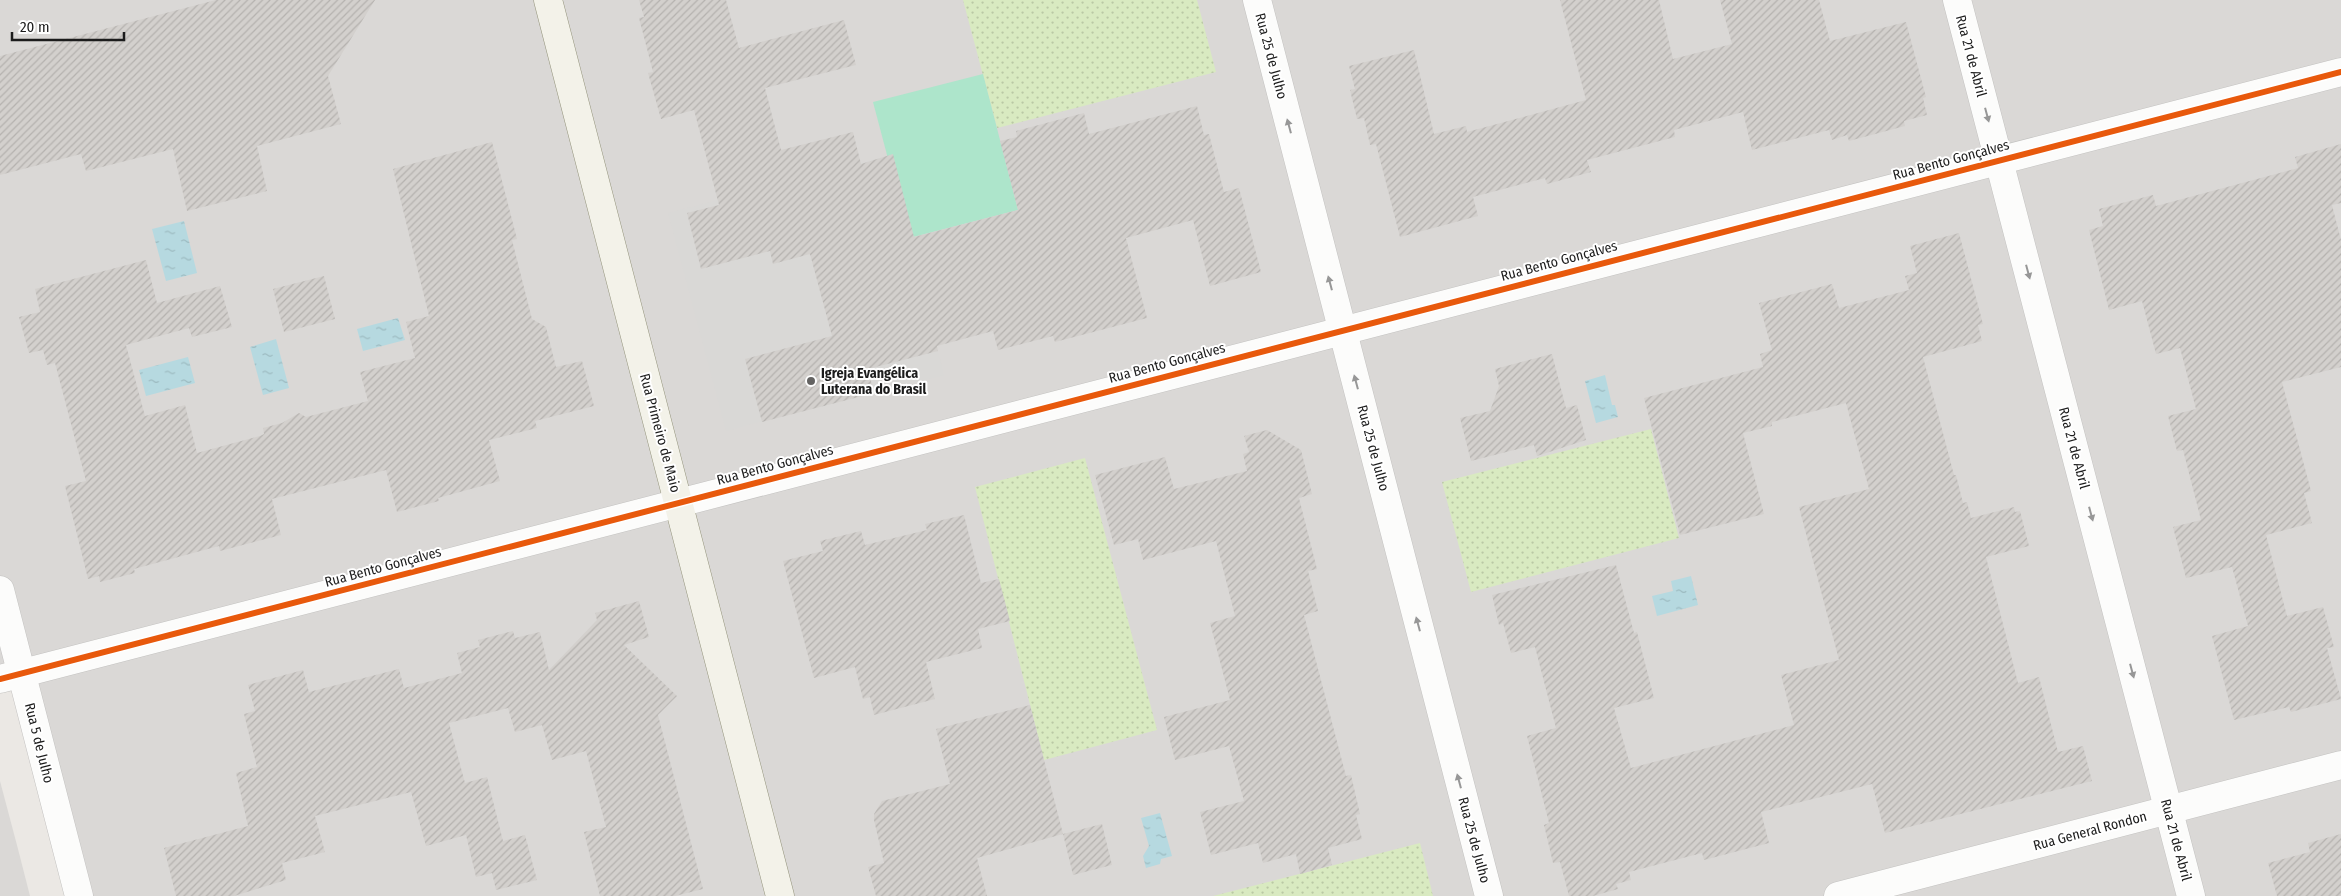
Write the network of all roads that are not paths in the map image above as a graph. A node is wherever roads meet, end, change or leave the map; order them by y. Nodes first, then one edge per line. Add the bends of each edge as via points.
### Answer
1 (548, 0) edge
2 (1257, 0) edge
3 (1957, 0) edge
4 (2341, 72) edge
5 (1999, 160) junction
6 (1342, 330) junction
7 (678, 503) junction
8 (0, 590) edge
9 (11, 676) edge
10 (2341, 765) edge
11 (2168, 810) junction
12 (78, 896) edge
13 (780, 896) edge
14 (1489, 896) edge
15 (1838, 896) edge
16 (2191, 896) edge

1 - 7 street, Rua Primeiro de Maio
6 -> 2 street, Rua 25 de Julho
3 -> 5 street, Rua 21 de Abril
4 - 5 street, Rua Bento Gonçalves
5 - 6 street, Rua Bento Gonçalves
5 -> 11 street, Rua 21 de Abril
6 - 7 street, Rua Bento Gonçalves
14 -> 6 street, Rua 25 de Julho
7 - 9 street, Rua Bento Gonçalves
7 - 13 street, Rua Primeiro de Maio
8 - 9 street, Rua 5 de Julho
9 - 12 street, Rua 5 de Julho
10 - 11 street, Rua General Rondon
11 - 15 street, Rua General Rondon
11 - 16 street, Rua 21 de Abril

